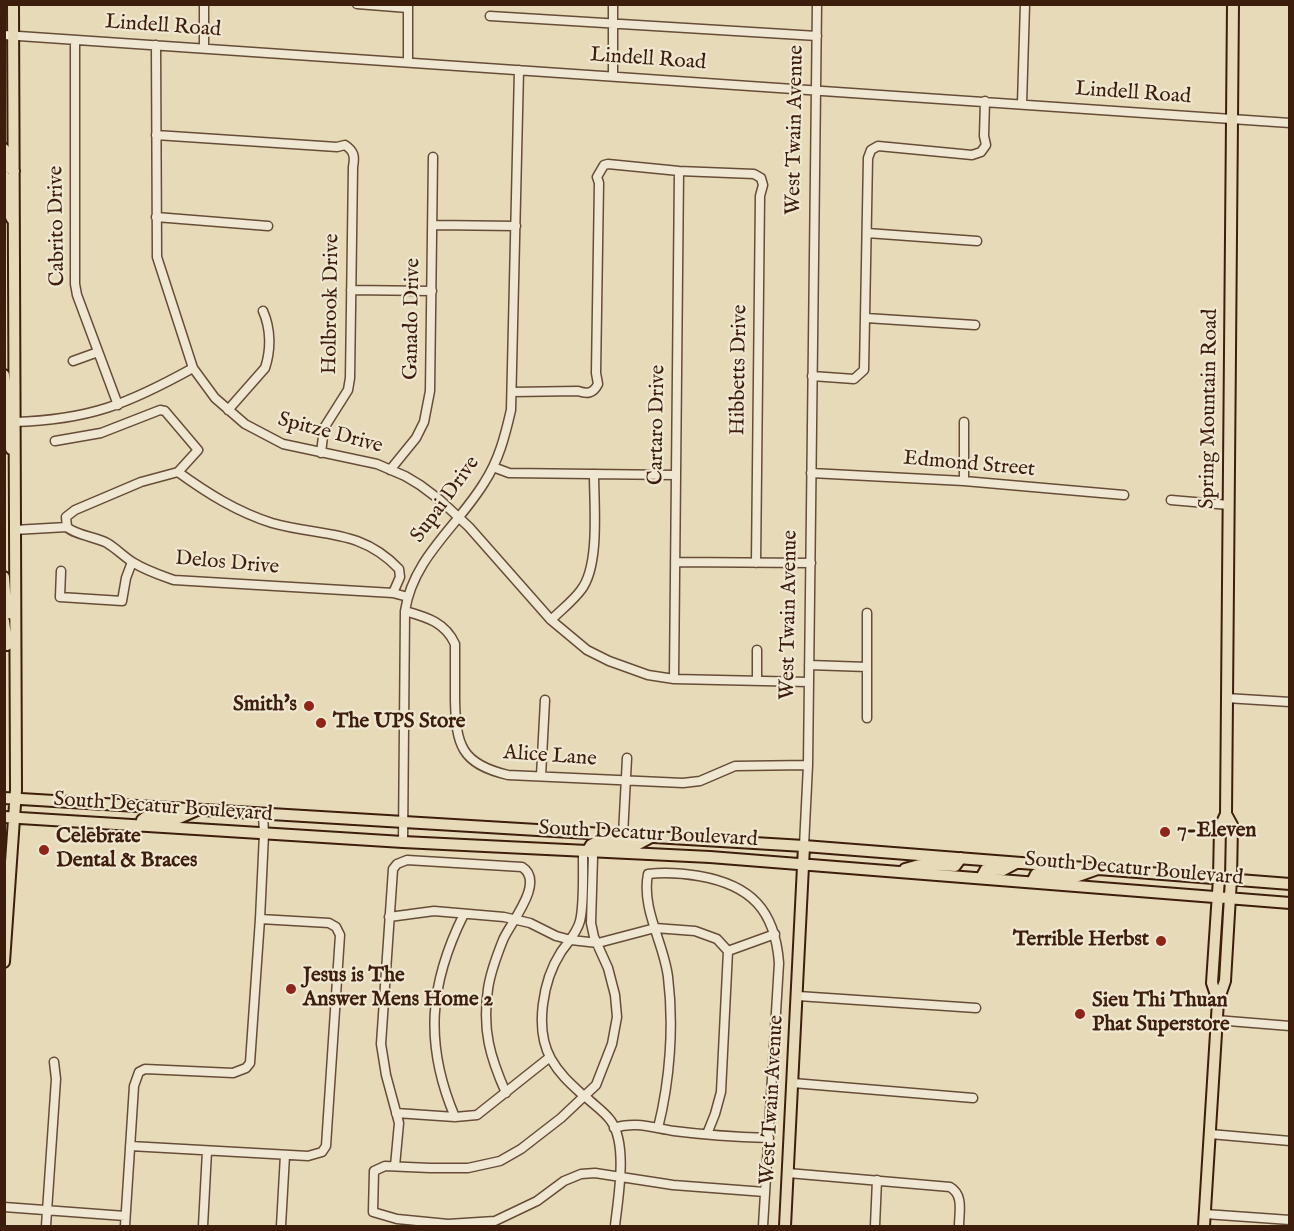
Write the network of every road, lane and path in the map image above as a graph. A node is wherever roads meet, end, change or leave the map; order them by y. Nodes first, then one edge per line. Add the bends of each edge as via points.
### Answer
1 (13, 4) edge
2 (204, 4) edge
3 (357, 4) edge
4 (613, 4) edge
5 (817, 4) edge
6 (1025, 4) edge
7 (1233, 4) edge
8 (408, 6) edge
9 (490, 16) dead end
10 (613, 23) junction
11 (9, 35) edge
12 (817, 36) junction
13 (75, 40) junction
14 (156, 45) junction
15 (204, 48) junction
16 (408, 61) junction
17 (519, 70) junction
18 (613, 76) junction
19 (817, 90) junction
20 (985, 101) junction
21 (1022, 104) junction
22 (1232, 119) junction
23 (1290, 123) edge
24 (156, 135) junction
25 (4, 149) edge
26 (434, 157) dead end
27 (679, 171) junction
28 (9, 173) edge
29 (156, 217) junction
30 (432, 225) junction
31 (268, 226) dead end
32 (516, 226) junction
33 (867, 233) junction
34 (976, 241) dead end
35 (351, 290) junction
36 (432, 291) junction
37 (263, 312) dead end
38 (866, 318) junction
39 (975, 325) dead end
40 (98, 352) junction
41 (73, 361) dead end
42 (192, 368) junction
43 (4, 375) edge
44 (812, 376) junction
45 (512, 392) junction
46 (118, 405) junction
47 (228, 410) junction
48 (964, 422) dead end
49 (9, 423) edge
50 (55, 441) dead end
51 (321, 453) junction
52 (493, 467) junction
53 (390, 470) junction
54 (178, 472) junction
55 (811, 473) junction
56 (594, 474) junction
57 (675, 475) junction
58 (964, 481) junction
59 (1124, 495) dead end
60 (1171, 500) dead end
61 (1229, 505) junction
62 (459, 516) junction
63 (14, 527) junction
64 (67, 527) junction
65 (132, 562) junction
66 (675, 562) junction
67 (756, 563) junction
68 (811, 563) junction
69 (61, 571) dead end
70 (4, 577) edge
71 (394, 591) junction
72 (408, 595) junction
73 (405, 611) junction
74 (867, 614) dead end
75 (9, 617) edge
76 (551, 620) junction
77 (757, 650) dead end
78 (809, 665) junction
79 (867, 667) junction
80 (674, 679) junction
81 (757, 681) junction
82 (808, 682) junction
83 (1226, 698) junction
84 (545, 700) dead end
85 (1290, 702) edge
86 (867, 718) dead end
87 (627, 758) dead end
88 (808, 765) junction
89 (541, 776) junction
90 (626, 781) junction
91 (10, 799) edge
92 (198, 810) junction
93 (263, 814) junction
94 (1226, 814) junction
95 (9, 817) edge
96 (404, 822) junction
97 (141, 826) junction
98 (264, 834) junction
99 (623, 835) junction
100 (651, 837) junction
101 (403, 842) junction
102 (804, 846) junction
103 (588, 850) junction
104 (961, 858) junction
105 (1016, 862) junction
106 (804, 864) junction
107 (1098, 869) junction
108 (896, 871) junction
109 (981, 878) junction
110 (1219, 878) junction
111 (1231, 879) junction
112 (1032, 882) junction
113 (1290, 884) edge
114 (1217, 897) junction
115 (1230, 898) junction
116 (1290, 903) edge
117 (464, 914) junction
118 (389, 917) junction
119 (260, 919) junction
120 (515, 920) junction
121 (656, 928) junction
122 (775, 934) junction
123 (571, 940) junction
124 (598, 943) junction
125 (728, 951) junction
126 (4, 962) edge
127 (798, 996) junction
128 (1218, 1001) junction
129 (976, 1008) dead end
130 (1216, 1020) junction
131 (1290, 1026) edge
132 (550, 1057) junction
133 (54, 1062) dead end
134 (793, 1083) junction
135 (506, 1093) junction
136 (585, 1097) junction
137 (973, 1098) dead end
138 (396, 1113) junction
139 (455, 1117) junction
140 (614, 1128) junction
141 (658, 1128) junction
142 (707, 1134) junction
143 (1210, 1134) junction
144 (769, 1138) junction
145 (1290, 1141) edge
146 (130, 1146) junction
147 (207, 1151) junction
148 (285, 1155) junction
149 (395, 1166) junction
150 (788, 1173) junction
151 (620, 1175) junction
152 (877, 1180) junction
153 (765, 1192) junction
154 (4, 1207) edge
155 (47, 1210) junction
156 (1205, 1214) junction
157 (125, 1216) junction
158 (1290, 1220) edge
159 (46, 1227) edge
160 (124, 1227) edge
161 (203, 1227) edge
162 (281, 1227) edge
163 (615, 1227) edge
164 (763, 1227) edge
165 (785, 1227) edge
166 (875, 1227) edge
167 (959, 1227) edge
168 (1204, 1227) edge

1 - 11 main road
2 - 15 street
3 - 8 street
4 - 10 street
5 - 12 street, West Twain Avenue
6 - 21 street
7 - 22 main road, Spring Mountain Road
8 - 16 street
9 - 10 street
10 - 12 street
10 - 18 street
11 - 13 street, Lindell Road
11 - 28 main road
12 - 19 street, West Twain Avenue
13 - 14 street, Lindell Road
13 - 40 street, Cabrito Drive via 75,284
14 - 15 street, Lindell Road
14 - 24 street, Spitze Drive
15 - 16 street, Lindell Road
16 - 17 street, Lindell Road
17 - 18 street, Lindell Road
17 - 32 street, Supai Drive
18 - 19 street, Lindell Road
19 - 20 street, Lindell Road
19 - 44 street, West Twain Avenue
20 - 21 street, Lindell Road
20 - 33 street via 986,145 981,152 972,155 878,146 871,150
21 - 22 street, Lindell Road
22 - 23 street, Lindell Road
22 - 61 main road, Spring Mountain Road
24 - 29 street, Spitze Drive
24 - 35 street, Holbrook Drive via 345,145 351,149 355,156
25 - 28 main road
26 - 30 street, Ganado Drive
27 - 45 street via 608,164 597,177 598,384 594,391
27 - 57 street, Cartaro Drive
27 - 67 street, Hibbetts Drive via 754,174 763,185
28 - 49 main road via 14,222
29 - 31 street
29 - 42 street, Spitze Drive via 157,257
30 - 32 street
30 - 36 street, Ganado Drive
32 - 45 street, Supai Drive
33 - 34 street
33 - 38 street
35 - 36 street
35 - 51 street, Holbrook Drive via 348,390 324,428
36 - 53 street, Ganado Drive via 430,391 424,422
37 - 47 street via 269,329 268,360
38 - 39 street
38 - 44 street via 865,363 860,375 848,379
40 - 41 street
40 - 46 street, Cabrito Drive
42 - 46 street
42 - 47 street, Spitze Drive
43 - 49 main road
44 - 55 street, West Twain Avenue
45 - 52 street, Supai Drive via 502,448
46 - 49 street via 60,420
47 - 51 street, Spitze Drive via 265,436
48 - 58 street
49 - 63 main road via 14,458
50 - 54 street via 101,433 165,411 198,450
51 - 53 street, Spitze Drive via 359,459
52 - 56 street via 509,473
52 - 62 street, Supai Drive
53 - 62 street, Spitze Drive via 420,485
54 - 64 street via 141,482 75,510 66,517
54 - 71 street via 222,502 250,515 366,544 399,570
55 - 58 street, Edmond Street
55 - 68 street, West Twain Avenue
56 - 57 street
56 - 76 street via 591,573 582,590
57 - 66 street, Cartaro Drive
58 - 59 street, Edmond Street
60 - 61 street
61 - 83 main road, Spring Mountain Road
62 - 72 street, Supai Drive via 422,564
62 - 76 street, Spitze Drive
63 - 64 street, Delos Drive
63 - 75 main road
64 - 65 street, Delos Drive via 106,543
65 - 69 street via 122,601 60,597
65 - 71 street, Delos Drive via 150,572 188,582
66 - 67 street
66 - 80 street, Cartaro Drive
67 - 68 street
68 - 78 street, West Twain Avenue
70 - 75 main road
71 - 72 street, Delos Drive
72 - 73 street, Supai Drive
73 - 89 street, Alice Lane via 428,618 452,636 456,729 466,753 492,771
73 - 96 street, Supai Drive
74 - 79 street
75 - 91 main road via 15,668
76 - 80 street, Spitze Drive via 587,650 609,661 648,675
77 - 81 street
78 - 79 street
78 - 82 street, West Twain Avenue
79 - 86 street
80 - 81 street, Spitze Drive
81 - 82 street, Spitze Drive
82 - 88 street, West Twain Avenue
83 - 85 street
83 - 94 main road, Spring Mountain Road
84 - 89 street
87 - 90 street
88 - 90 street, Alice Lane via 735,766 700,781 683,783
88 - 102 street, West Twain Avenue
89 - 90 street, Alice Lane
90 - 99 street
91 - 92 main road, South Decatur Boulevard
91 - 95 main road
92 - 93 main road, South Decatur Boulevard
92 - 97 main road via 179,818 146,817
93 - 96 main road, South Decatur Boulevard
93 - 98 street
94 - 110 main road, Spring Mountain Road via 1220,827
94 - 111 main road, Spring Mountain Road via 1232,825
95 - 97 main road, South Decatur Boulevard
95 - 126 main road
96 - 99 main road, South Decatur Boulevard
96 - 101 street, Supai Drive
97 - 98 main road, South Decatur Boulevard
98 - 101 main road, South Decatur Boulevard
98 - 119 street
99 - 100 main road, South Decatur Boulevard
100 - 102 main road, South Decatur Boulevard
100 - 103 main road via 638,844 595,843
101 - 103 main road, South Decatur Boulevard
102 - 104 main road, South Decatur Boulevard
102 - 106 main road, West Twain Avenue
103 - 106 main road, South Decatur Boulevard
103 - 123 street via 583,856 580,921
103 - 124 street via 592,857 591,923
104 - 105 main road, South Decatur Boulevard
104 - 108 main road via 955,866 923,864
105 - 107 main road, South Decatur Boulevard
105 - 109 main road via 1003,870 986,869
106 - 108 main road, South Decatur Boulevard
106 - 127 main road, West Twain Avenue
107 - 110 main road, South Decatur Boulevard
107 - 112 main road via 1078,876 1036,874
108 - 109 main road, South Decatur Boulevard
109 - 112 main road, South Decatur Boulevard
110 - 111 main road, South Decatur Boulevard
110 - 114 main road, Spring Mountain Road
111 - 113 main road, South Decatur Boulevard
111 - 115 main road, Spring Mountain Road
112 - 114 main road, South Decatur Boulevard
114 - 115 main road, South Decatur Boulevard
114 - 128 main road, Spring Mountain Road via 1212,982
115 - 116 main road, South Decatur Boulevard
115 - 128 main road, Spring Mountain Road via 1225,981
117 - 118 street via 434,911
117 - 120 street
117 - 139 street via 448,945 441,970 434,1031 436,1058
118 - 120 street via 393,869 406,860 528,870 529,891
118 - 138 street via 381,1044
119 - 146 street via 252,1056 246,1068 233,1073 145,1069 139,1072 134,1086
119 - 148 street via 328,923 340,935 328,1139 322,1152
120 - 123 street
120 - 135 street via 503,940 488,988 486,1027 492,1062
121 - 122 street via 645,886 648,874 666,872 734,885 764,911
121 - 124 street
121 - 125 street via 695,931 717,939
121 - 141 street via 668,976 670,1017 670,1053
122 - 125 street
122 - 144 street via 779,963
123 - 124 street
123 - 132 street via 548,982 541,1009
124 - 136 street via 615,995 617,1017 604,1066 596,1085
125 - 142 street via 721,1092
127 - 129 street
127 - 134 main road, West Twain Avenue
128 - 130 main road, Spring Mountain Road
130 - 131 street
130 - 143 main road, Spring Mountain Road
132 - 135 street
132 - 136 street via 565,1079
133 - 155 street
134 - 137 street
134 - 150 main road, West Twain Avenue
135 - 139 street via 477,1115
136 - 140 street
136 - 149 street via 522,1149 500,1161 468,1168
138 - 139 street
138 - 149 street via 399,1123
140 - 141 street via 626,1124
140 - 151 street via 619,1140
141 - 142 street
142 - 144 street
143 - 145 street
143 - 156 main road, Spring Mountain Road
144 - 153 street
146 - 147 street
146 - 157 street
147 - 148 street
147 - 161 street
148 - 162 street
149 - 151 street via 374,1172 373,1212 397,1219 448,1224 495,1221 581,1174
150 - 152 street
150 - 165 main road, West Twain Avenue
151 - 153 street via 673,1185
151 - 163 street
152 - 166 street
152 - 167 street via 950,1187 957,1191
153 - 164 street
154 - 155 street
155 - 157 street
155 - 159 street
156 - 158 street
156 - 168 main road, Spring Mountain Road
157 - 160 street

